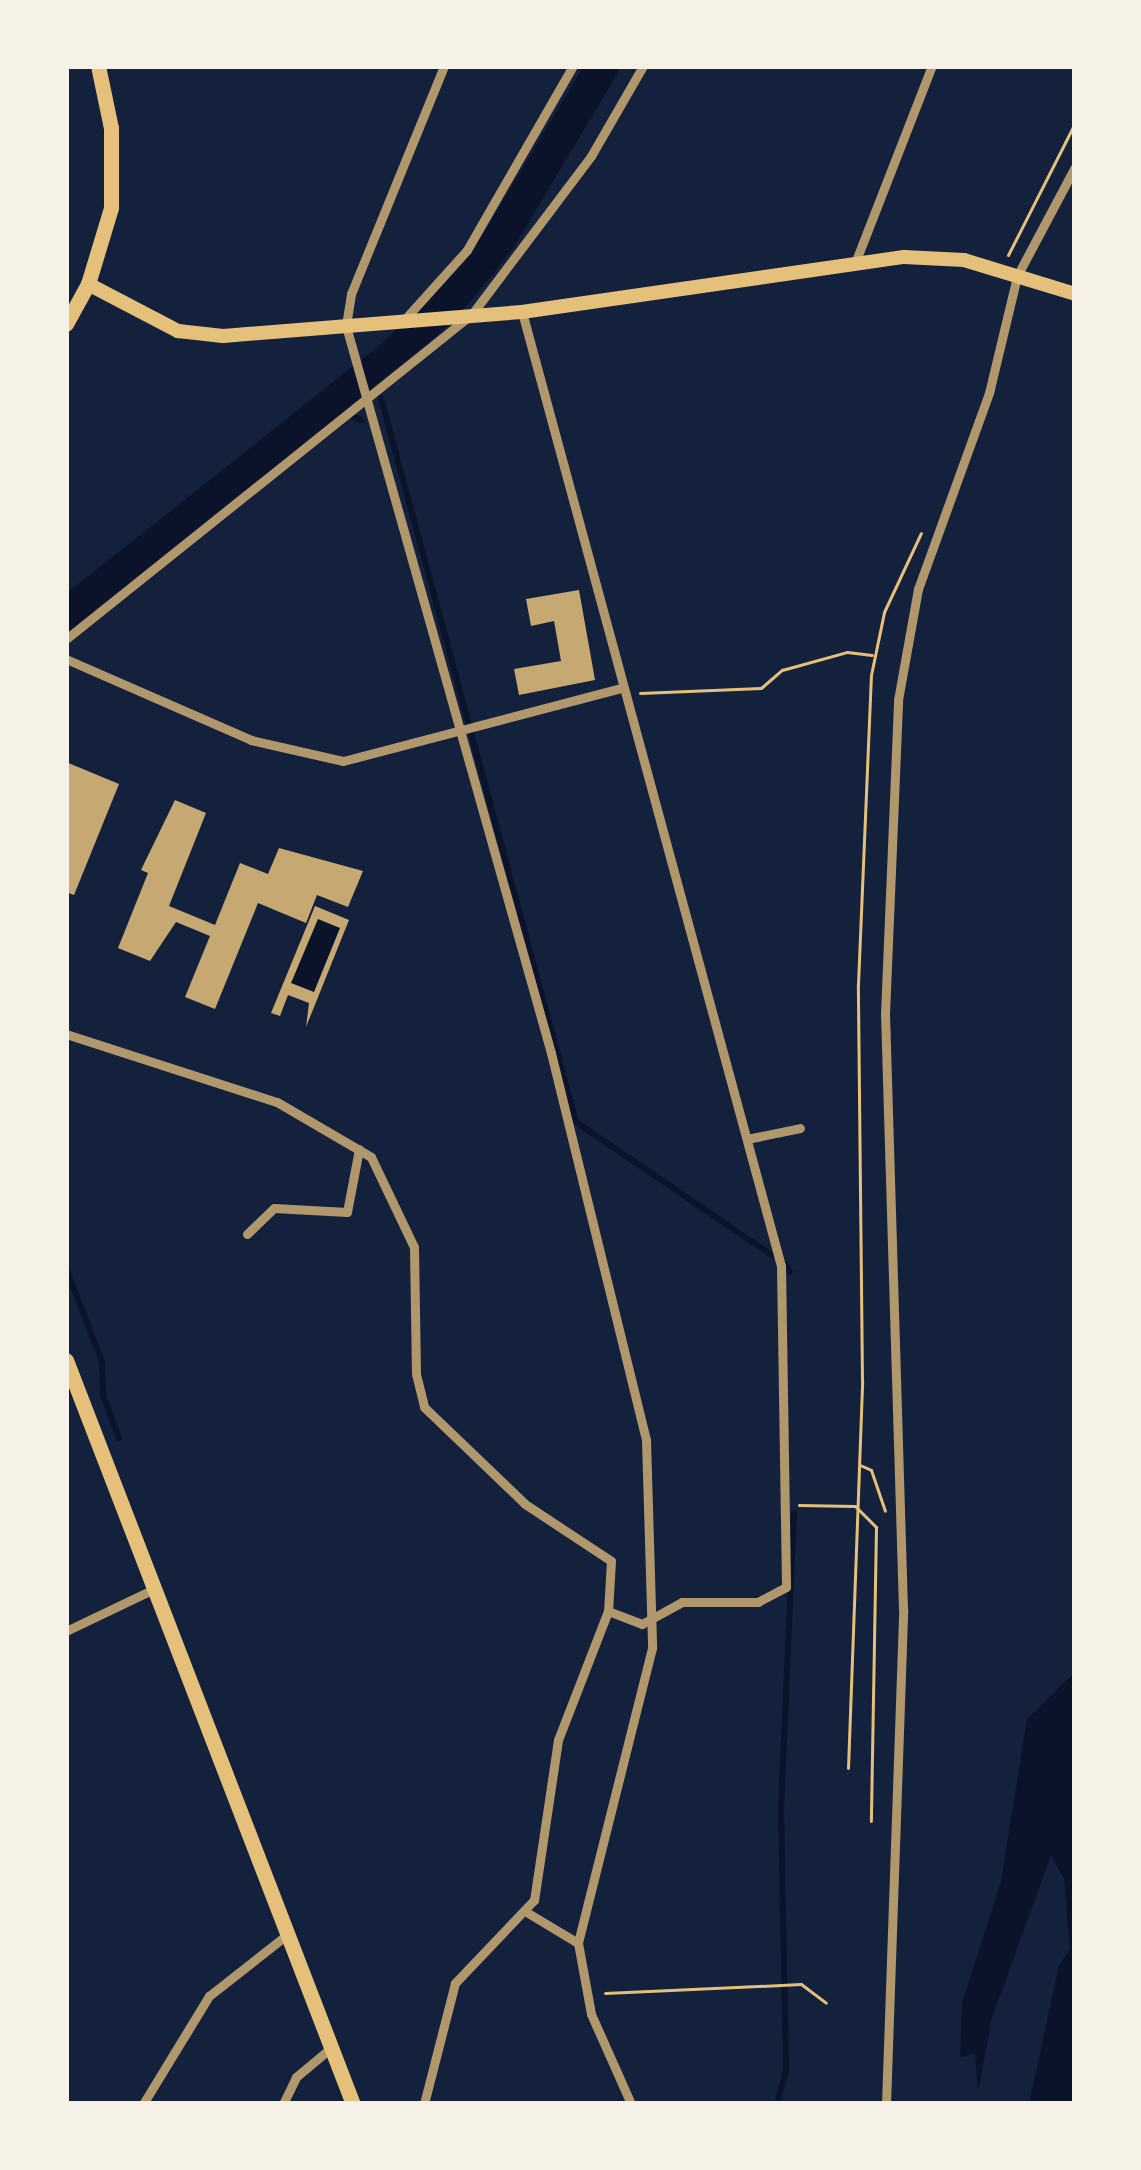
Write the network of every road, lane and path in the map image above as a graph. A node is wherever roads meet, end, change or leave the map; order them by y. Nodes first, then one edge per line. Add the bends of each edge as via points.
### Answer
1 (98, 66) edge
2 (444, 66) edge
3 (573, 66) edge
4 (643, 66) edge
5 (932, 66) edge
6 (1075, 124) edge
7 (1075, 167) edge
8 (855, 263) junction
9 (1000, 271) junction
10 (1017, 276) junction
11 (88, 284) junction
12 (1075, 295) edge
13 (522, 313) junction
14 (466, 315) junction
15 (407, 320) junction
16 (66, 324) edge
17 (346, 326) junction
18 (368, 393) junction
19 (941, 514) junction
20 (66, 639) edge
21 (874, 655) junction
22 (66, 659) edge
23 (622, 691) junction
24 (458, 728) junction
25 (66, 1034) edge
26 (800, 1128) dead end
27 (747, 1139) junction
28 (359, 1149) junction
29 (247, 1234) dead end
30 (66, 1360) edge
31 (860, 1465) junction
32 (855, 1506) junction
33 (785, 1508) junction
34 (901, 1538) junction
35 (154, 1589) junction
36 (608, 1611) junction
37 (654, 1617) junction
38 (66, 1631) edge
39 (848, 1768) dead end
40 (871, 1821) dead end
41 (528, 1913) junction
42 (290, 1933) junction
43 (578, 1943) junction
44 (585, 1994) junction
45 (826, 2003) dead end
46 (332, 2047) junction
47 (143, 2104) edge
48 (283, 2104) edge
49 (353, 2104) edge
50 (424, 2104) edge
51 (631, 2104) edge
52 (886, 2104) edge

1 - 11 main road via 111,128 111,208
2 - 17 street via 351,295
3 - 15 street via 466,250
4 - 14 street via 591,156
5 - 8 street
6 - 9 path
7 - 10 street
8 - 9 main road via 904,257
8 - 13 main road
9 - 10 main road
10 - 12 main road
10 - 19 street via 989,393
11 - 16 main road
11 - 17 main road via 178,331 223,336
13 - 14 main road
13 - 23 street
14 - 15 main road
14 - 18 street
15 - 17 main road
17 - 18 street
18 - 20 street
18 - 24 street
19 - 21 path via 894,585
19 - 34 street via 910,627 893,760 885,1015
21 - 23 path via 847,652 782,670 761,688
21 - 31 path via 858,984
22 - 24 street via 251,740 329,760
23 - 24 street
23 - 27 street
24 - 37 street via 551,1053 641,1418 652,1489
25 - 28 street via 235,1085
26 - 27 street
27 - 33 street via 781,1266
28 - 29 street via 347,1212 274,1208
28 - 36 street via 371,1157 414,1247 424,1407 525,1504 603,1551 614,1570
30 - 35 main road
31 - 32 path
31 - 34 path via 871,1470
32 - 33 path
32 - 39 path
32 - 40 path via 872,1517 881,1556
33 - 37 street via 786,1587 758,1602 699,1599
34 - 52 street
35 - 38 street
35 - 42 main road
36 - 37 street via 631,1624
36 - 41 street via 559,1740
37 - 43 street
41 - 43 street
41 - 50 street via 455,1984
42 - 46 main road
42 - 47 street via 209,1996
43 - 44 street
44 - 45 path via 789,1984 817,1988
44 - 51 street
46 - 48 street via 296,2077
46 - 49 main road

